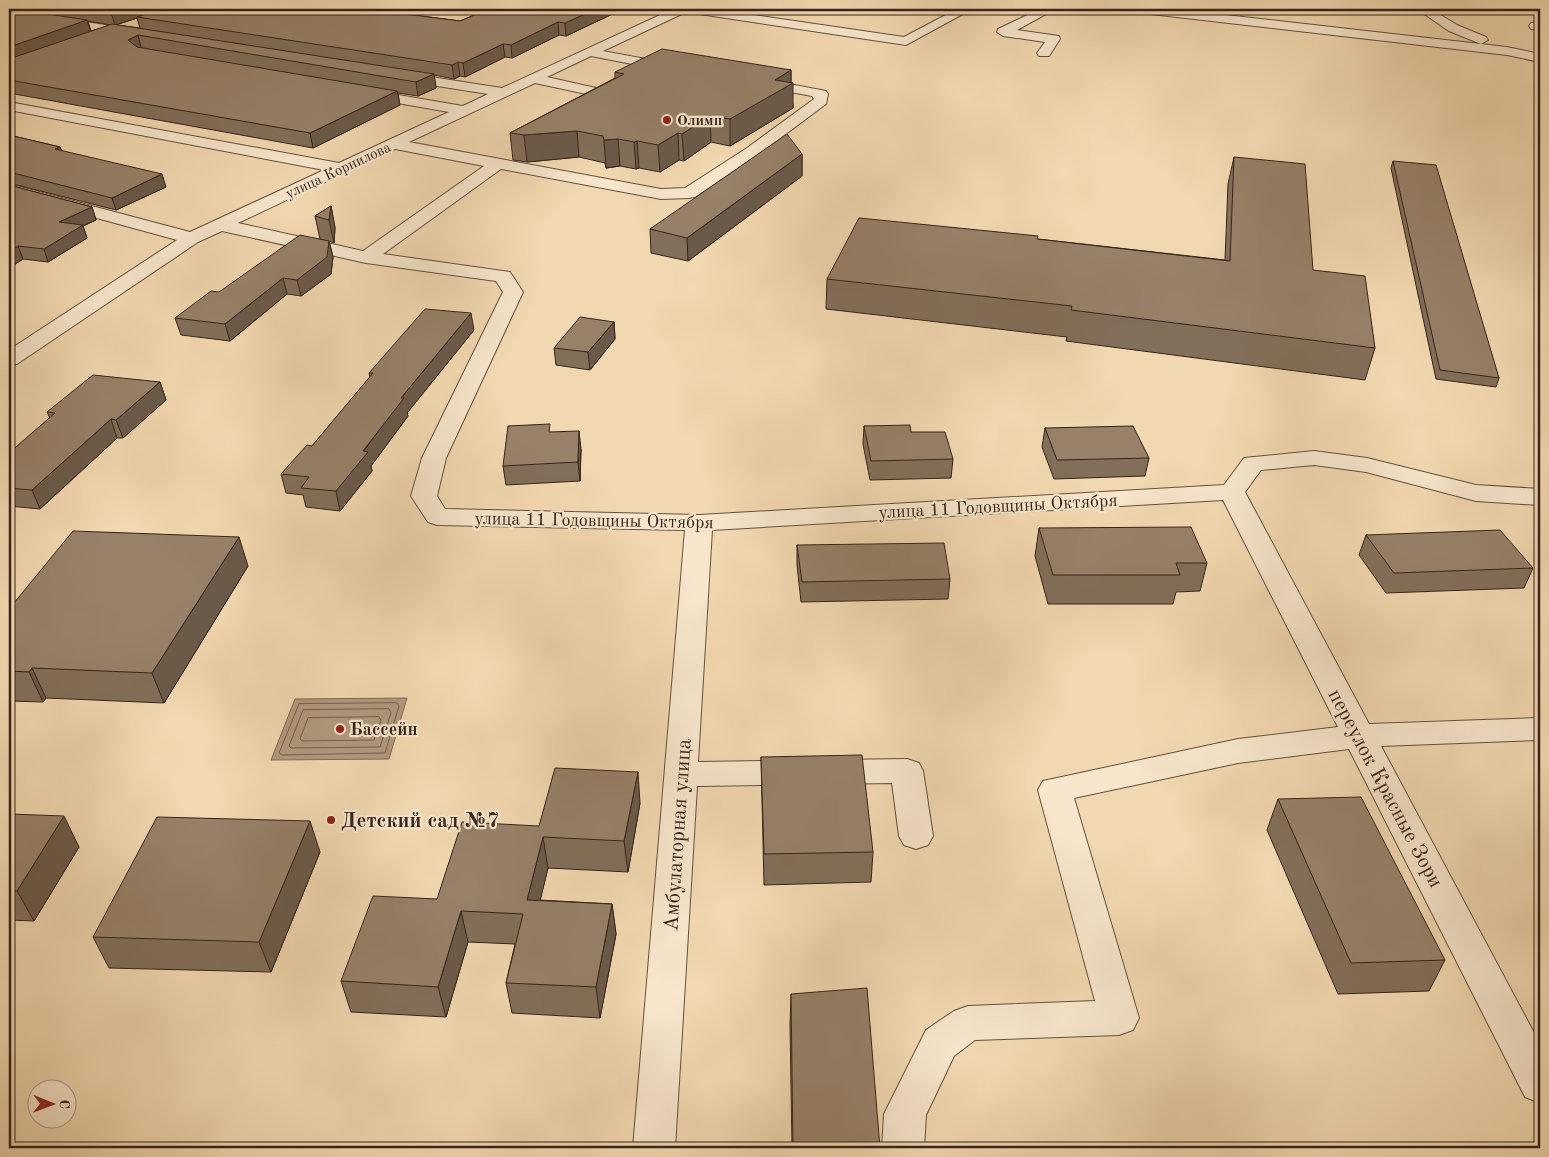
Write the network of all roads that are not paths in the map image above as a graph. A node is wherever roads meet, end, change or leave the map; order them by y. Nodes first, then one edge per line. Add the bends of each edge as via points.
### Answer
1 (682, 9) edge
2 (690, 9) edge
3 (966, 9) edge
4 (1049, 9) edge
5 (1142, 9) edge
6 (1423, 9) edge
7 (40, 19) edge
8 (142, 23) edge
9 (116, 31) junction
10 (154, 37) edge
11 (87, 40) edge
12 (1506, 51) junction
13 (589, 52) junction
14 (1044, 53) dead end
15 (1540, 58) edge
16 (688, 71) edge
17 (384, 74) edge
18 (532, 78) junction
19 (746, 80) edge
20 (347, 90) edge
21 (592, 91) edge
22 (501, 92) junction
23 (9, 106) edge
24 (462, 110) junction
25 (392, 144) junction
26 (498, 164) junction
27 (338, 168) junction
28 (9, 189) edge
29 (221, 225) junction
30 (192, 238) junction
31 (366, 257) junction
32 (9, 358) edge
33 (1232, 492) junction
34 (1540, 497) edge
35 (699, 523) junction
36 (1540, 729) edge
37 (1359, 736) junction
38 (681, 774) junction
39 (916, 836) dead end
40 (1540, 1084) edge
41 (654, 1148) edge
42 (904, 1148) edge

1 - 13 street, улица Корнилова
2 - 3 street via 906,41
4 - 14 street via 1003,32 1054,39
5 - 12 street
6 - 12 street via 1453,28
7 - 9 street
8 - 9 street
9 - 10 street
9 - 11 street
12 - 15 street
13 - 16 street
13 - 18 street, улица Корнилова
17 - 22 street
18 - 21 street
18 - 22 street, улица Корнилова
19 - 26 street via 814,92 821,94 822,98 753,151 689,193 662,194
20 - 24 street
22 - 24 street, улица Корнилова
23 - 27 street
24 - 25 street, улица Корнилова
25 - 26 street
25 - 27 street, улица Корнилова
26 - 31 street
27 - 29 street, улица Корнилова
28 - 30 street
29 - 30 street, улица Корнилова
29 - 31 street
30 - 32 street, улица Корнилова
31 - 35 street, улица 11 Годовщины Октября via 503,276 513,292 434,458 424,496 437,517
33 - 34 street via 1253,463 1314,458 1367,464 1476,493
33 - 35 street, улица 11 Годовщины Октября
33 - 37 street, переулок Красные Зори
35 - 38 street, Амбулаторная улица
36 - 37 street
37 - 40 street, переулок Красные Зори
37 - 42 street via 1238,752 1055,790 1120,1018 968,1023 940,1043 905,1114
38 - 39 street via 907,771
38 - 41 street, Амбулаторная улица

